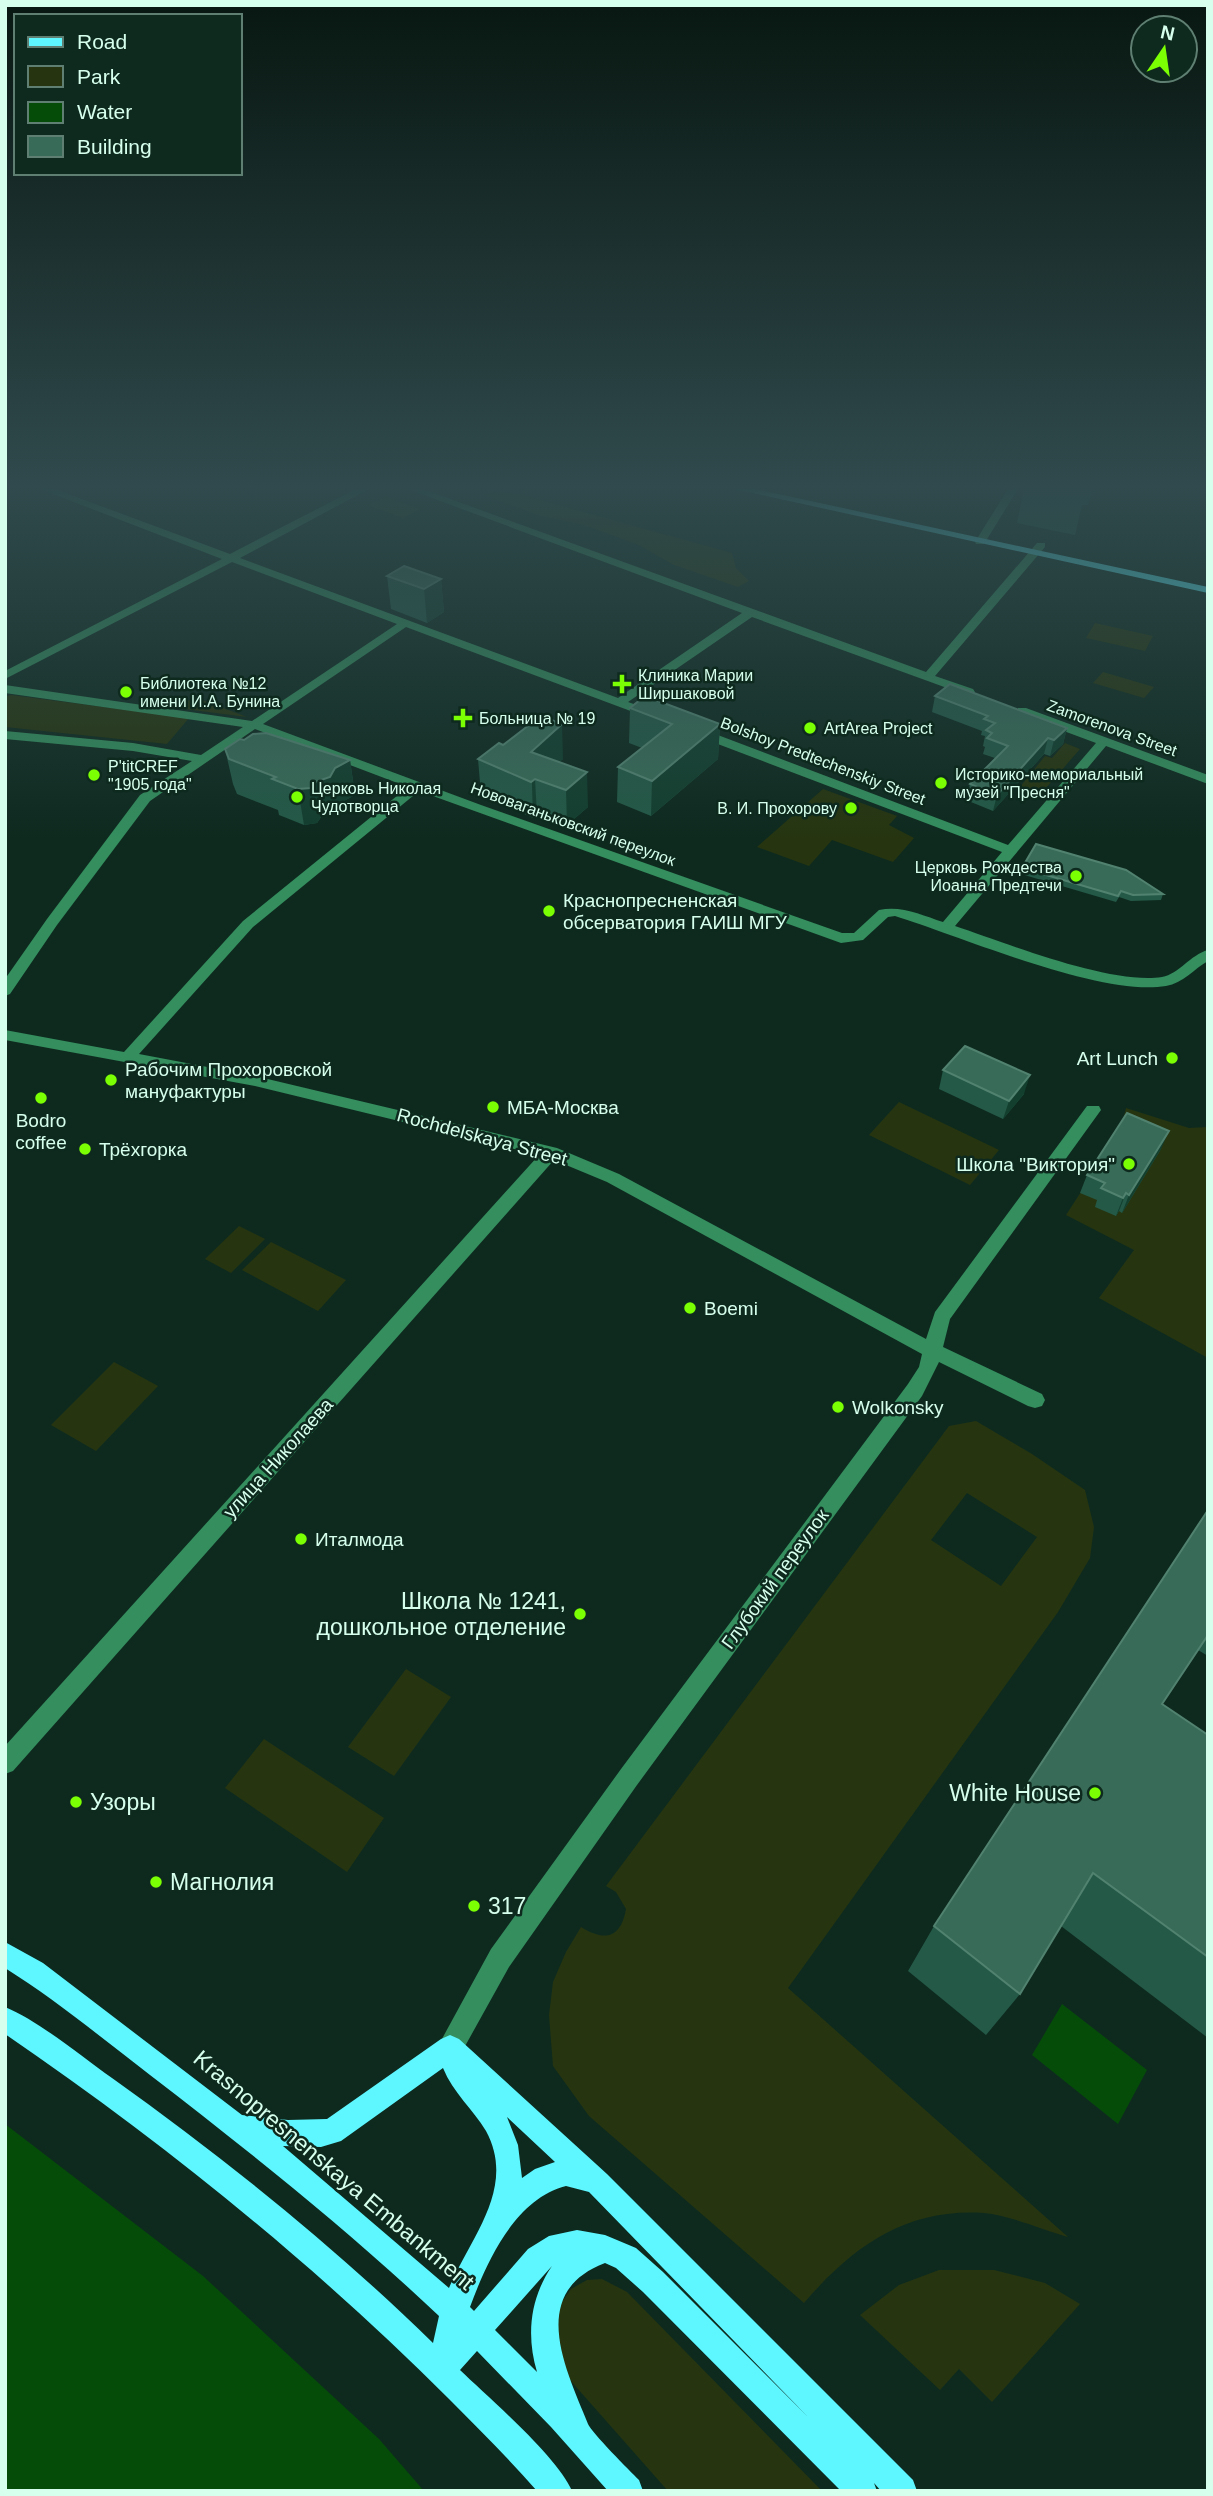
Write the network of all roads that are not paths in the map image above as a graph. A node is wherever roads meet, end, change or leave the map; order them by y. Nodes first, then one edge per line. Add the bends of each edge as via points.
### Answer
1 (140, 605) edge
2 (354, 605) edge
3 (733, 605) edge
4 (989, 605) edge
5 (751, 612) junction
6 (404, 624) junction
7 (5, 676) edge
8 (928, 677) junction
9 (5, 689) edge
10 (984, 697) edge
11 (618, 703) junction
12 (1010, 707) edge
13 (661, 718) edge
14 (255, 726) junction
15 (683, 727) edge
16 (5, 735) edge
17 (1103, 741) junction
18 (205, 759) junction
19 (1208, 780) edge
20 (417, 786) junction
21 (1010, 850) junction
22 (945, 928) junction
23 (1208, 955) edge
24 (5, 991) edge
25 (5, 1035) edge
26 (128, 1057) junction
27 (1093, 1110) dead end
28 (551, 1152) junction
29 (933, 1351) junction
30 (1035, 1400) dead end
31 (5, 1763) edge
32 (5, 1954) edge
33 (5, 2020) edge
34 (450, 2048) junction
35 (239, 2126) junction
36 (598, 2182) junction
37 (500, 2220) junction
38 (605, 2249) junction
39 (455, 2309) junction
40 (478, 2331) junction
41 (442, 2371) junction
42 (582, 2437) junction
43 (557, 2491) edge
44 (628, 2491) edge
45 (862, 2491) edge
46 (902, 2491) edge

1 - 7 street
2 - 6 street
3 - 5 street
4 - 8 street
5 - 8 street
5 - 11 street
6 - 11 street
6 - 14 street
8 - 10 street
9 - 14 street, Нововаганьковский переулок
11 - 13 street
12 - 17 street, Zamorenova Street
14 - 18 street
14 - 20 street, Нововаганьковский переулок
15 - 21 street, Bolshoy Predtechenskiy Street
16 - 18 street
17 - 19 street, Zamorenova Street
17 - 21 street
18 - 24 street via 141,803
20 - 22 street, Нововаганьковский переулок via 841,938 858,937 890,911
20 - 26 street via 248,924
21 - 22 street
22 - 23 street via 1094,974 1145,983 1168,981
25 - 26 street, Rochdelskaya Street
26 - 28 street, Rochdelskaya Street via 255,1081
27 - 29 street, Глубокий переулок via 941,1317
28 - 29 street, Rochdelskaya Street via 613,1178
28 - 31 street, улица Николаева
29 - 30 street, Rochdelskaya Street
29 - 34 street, Глубокий переулок via 915,1390 500,1958
32 - 35 main road, Krasnopresnenskaya Embankment
33 - 41 main road via 216,2174 358,2292
34 - 35 main road via 332,2132 308,2136
34 - 36 main road
34 - 37 main road via 453,2066 498,2124 506,2143 509,2197
35 - 39 main road, Krasnopresnenskaya Embankment
36 - 37 main road via 560,2171 541,2177
36 - 46 main road
37 - 39 main road via 467,2276
38 - 40 main road via 577,2244 548,2252
38 - 42 main road via 572,2263 556,2282 544,2311 542,2337 549,2364
38 - 45 main road via 626,2258 653,2282
39 - 40 main road, Krasnopresnenskaya Embankment
39 - 41 main road
40 - 41 main road
40 - 42 main road, Krasnopresnenskaya Embankment
41 - 43 main road
42 - 44 main road, Krasnopresnenskaya Embankment

